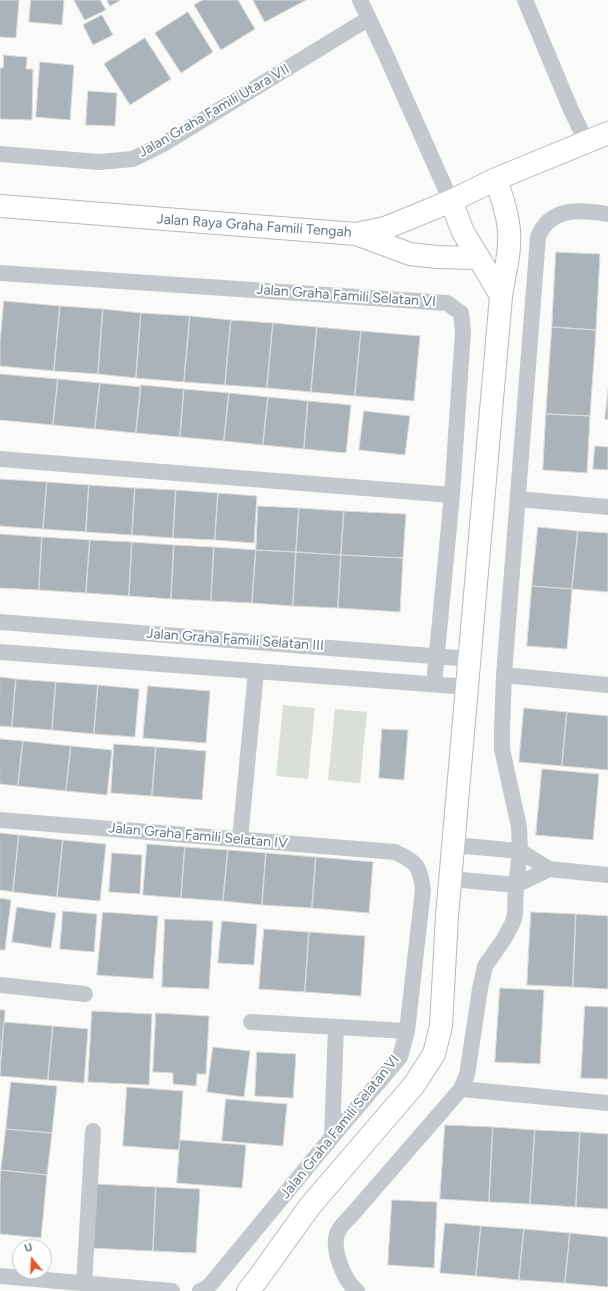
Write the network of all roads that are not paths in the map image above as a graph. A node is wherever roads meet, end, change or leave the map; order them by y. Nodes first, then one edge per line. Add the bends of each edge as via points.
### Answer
1 (360, 0) edge
2 (525, 0) edge
3 (368, 19) junction
4 (608, 133) edge
5 (586, 141) junction
6 (0, 154) edge
7 (496, 179) junction
8 (451, 201) junction
9 (0, 206) edge
10 (608, 214) edge
11 (356, 234) junction
12 (478, 258) junction
13 (0, 272) edge
14 (501, 296) junction
15 (0, 458) edge
16 (452, 495) junction
17 (518, 499) junction
18 (608, 507) edge
19 (0, 622) edge
20 (0, 652) edge
21 (436, 656) junction
22 (470, 659) junction
23 (256, 671) junction
24 (504, 675) junction
25 (434, 684) junction
26 (608, 685) edge
27 (468, 687) junction
28 (0, 820) edge
29 (240, 839) junction
30 (454, 845) junction
31 (520, 851) junction
32 (396, 852) joint
33 (549, 869) junction
34 (608, 875) edge
35 (451, 879) junction
36 (516, 885) junction
37 (0, 985) edge
38 (85, 994) dead end
39 (251, 1022) dead end
40 (336, 1027) junction
41 (407, 1031) junction
42 (461, 1089) junction
43 (608, 1103) edge
44 (93, 1131) dead end
45 (332, 1137) junction
46 (0, 1276) edge
47 (84, 1284) junction
48 (172, 1291) edge
49 (200, 1291) edge
50 (248, 1291) edge
51 (357, 1291) edge

1 - 3 street
2 - 5 street
3 - 6 street, Jalan Graha Famili Utara VII via 165,143 133,159 99,162
3 - 8 street
4 - 5 street, Jalan Raya Graha Famili Tengah
5 - 7 street, Jalan Raya Graha Famili Tengah
7 - 8 street, Jalan Raya Graha Famili Tengah
7 - 14 street via 509,230
8 - 11 street, Jalan Raya Graha Famili Tengah via 385,228
8 - 12 street via 463,232
9 - 11 street, Jalan Raya Graha Famili Tengah
10 - 17 street via 570,212 555,216 541,229 538,238
11 - 12 street via 410,254
12 - 14 street
13 - 16 street, Jalan Graha Famili Selatan VI via 447,303 461,313 463,331
14 - 22 street
15 - 16 street
16 - 21 street, Jalan Graha Famili Selatan VI
17 - 18 street
17 - 24 street
19 - 21 street, Jalan Graha Famili Selatan III
20 - 23 street, Jalan Graha Famili Selatan III
21 - 22 street, Jalan Graha Famili Selatan III
21 - 25 street, Jalan Graha Famili Selatan VI
22 - 27 street
23 - 25 street, Jalan Graha Famili Selatan III
23 - 29 street
24 - 26 street
24 - 31 street via 502,749 519,827
25 - 27 street, Jalan Graha Famili Selatan III
27 - 30 street
28 - 29 street, Jalan Graha Famili Selatan IV
29 - 32 street, Jalan Graha Famili Selatan IV
30 - 31 street
30 - 35 street
31 - 33 street
31 - 36 street
32 - 41 street, Jalan Graha Famili Selatan VI via 414,862 422,880 423,890
33 - 34 street
33 - 36 street
35 - 36 street
35 - 50 street via 441,1026 434,1054 414,1085 310,1206
36 - 42 street via 515,915 512,924 485,966 468,1075
37 - 38 street
39 - 40 street
40 - 41 street
40 - 45 street
41 - 45 street, Jalan Graha Famili Selatan VI via 400,1057
42 - 43 street
42 - 51 street via 340,1227 335,1243 338,1255 345,1277
44 - 47 street
45 - 49 street, Jalan Graha Famili Selatan VI via 210,1285
46 - 47 street
47 - 48 street

